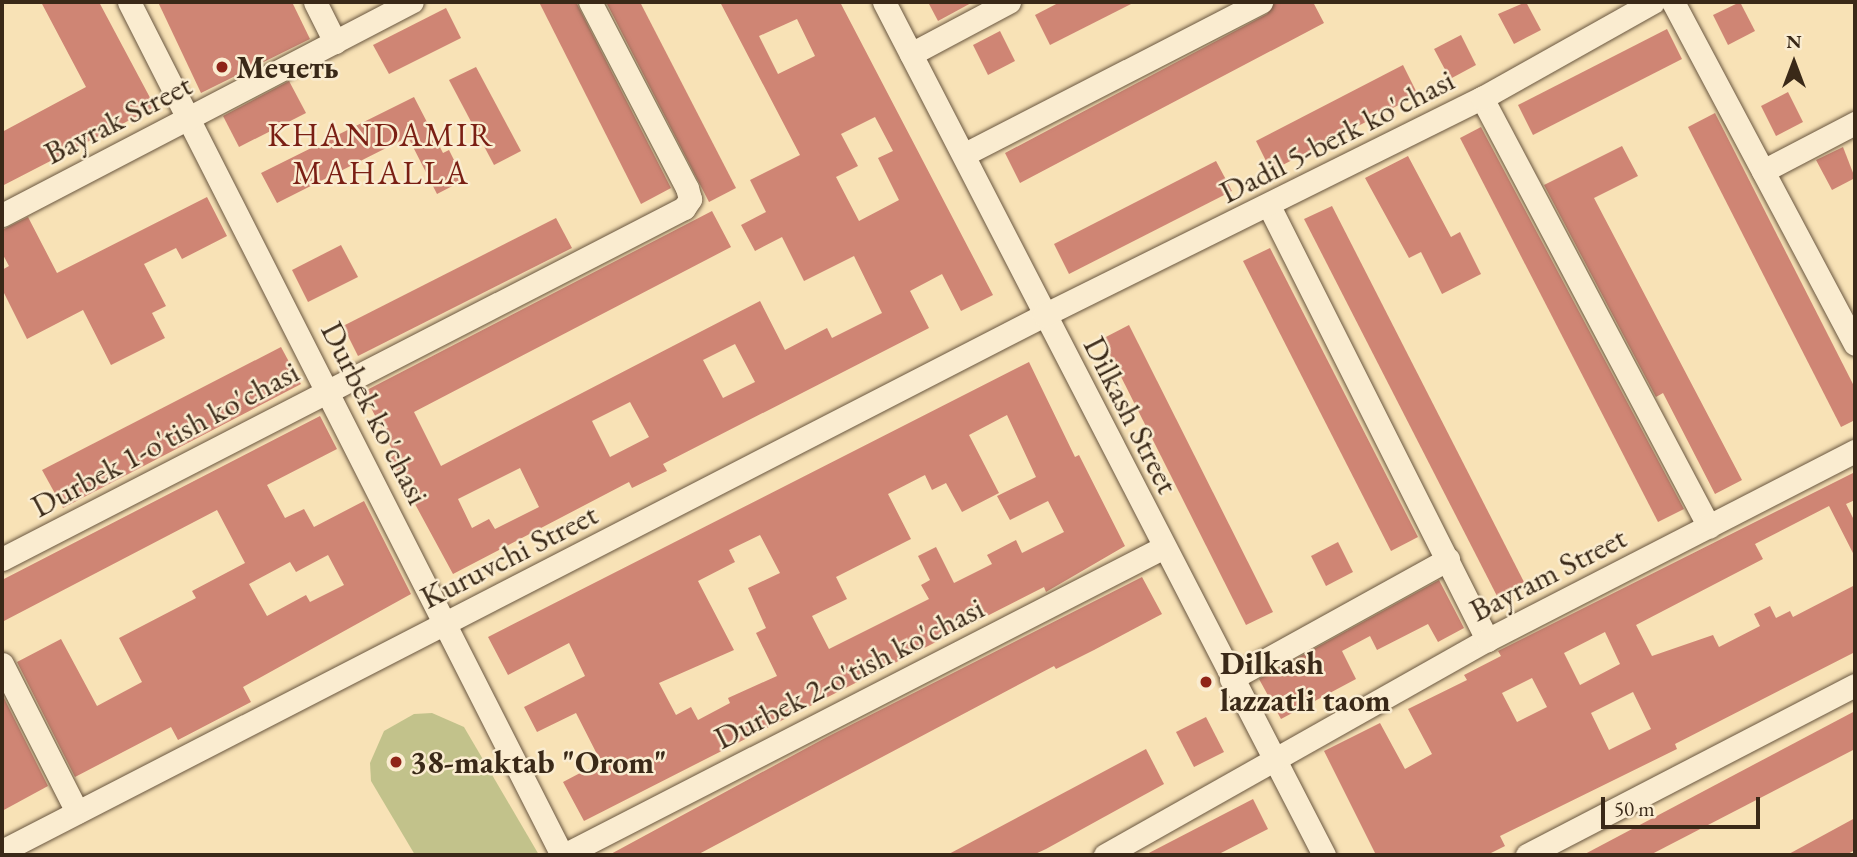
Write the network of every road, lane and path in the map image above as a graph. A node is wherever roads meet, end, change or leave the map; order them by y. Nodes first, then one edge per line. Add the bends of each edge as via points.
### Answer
1 (129, 2) edge
2 (315, 2) edge
3 (412, 2) edge
4 (590, 2) edge
5 (884, 2) edge
6 (1009, 2) edge
7 (1261, 2) edge
8 (1653, 2) edge
9 (1673, 2) edge
10 (335, 42) junction
11 (911, 54) junction
12 (1482, 98) junction
13 (190, 118) junction
14 (1855, 123) edge
15 (965, 154) junction
16 (1763, 170) junction
17 (1269, 206) junction
18 (2, 215) edge
19 (1044, 316) junction
20 (1855, 344) edge
21 (328, 389) junction
22 (1855, 451) edge
23 (1709, 527) junction
24 (1164, 547) junction
25 (2, 559) edge
26 (1448, 559) junction
27 (447, 623) junction
28 (1487, 640) junction
29 (2, 664) edge
30 (1231, 679) junction
31 (1855, 685) edge
32 (1275, 761) junction
33 (77, 812) junction
34 (2, 850) edge
35 (563, 855) edge
36 (1105, 855) edge
37 (1324, 855) edge
38 (1527, 855) edge

1 - 13 street, Durbek ko'chasi
2 - 10 street
3 - 10 street, Bayrak Street
4 - 21 street, Durbek 1-o'tish ko'chasi via 690,199 684,208
5 - 11 street, Dilkash Street
6 - 11 street
7 - 15 street
8 - 12 street, Dadil 5-berk ko'chasi
9 - 16 street
10 - 13 street, Bayrak Street
11 - 15 street, Dilkash Street
12 - 17 street, Dadil 5-berk ko'chasi
12 - 23 street
13 - 18 street, Bayrak Street
13 - 21 street, Durbek ko'chasi
14 - 16 street
15 - 19 street, Dilkash Street
16 - 20 street
17 - 19 street, Dadil 5-berk ko'chasi
17 - 26 street
19 - 24 street, Dilkash Street
19 - 27 street, Kuruvchi Street
21 - 25 street, Durbek 1-o'tish ko'chasi
21 - 27 street, Durbek ko'chasi
22 - 23 street, Bayram Street
23 - 28 street, Bayram Street
24 - 30 street, Dilkash Street
24 - 35 street, Durbek 2-o'tish ko'chasi
26 - 28 street
26 - 30 street
27 - 33 street, Kuruvchi Street
27 - 35 street, Durbek ko'chasi
28 - 32 street, Bayram Street
29 - 33 street
30 - 32 street, Dilkash Street
31 - 38 street
32 - 36 street, Bayram Street
32 - 37 street, Dilkash Street
33 - 34 street, Kuruvchi Street

